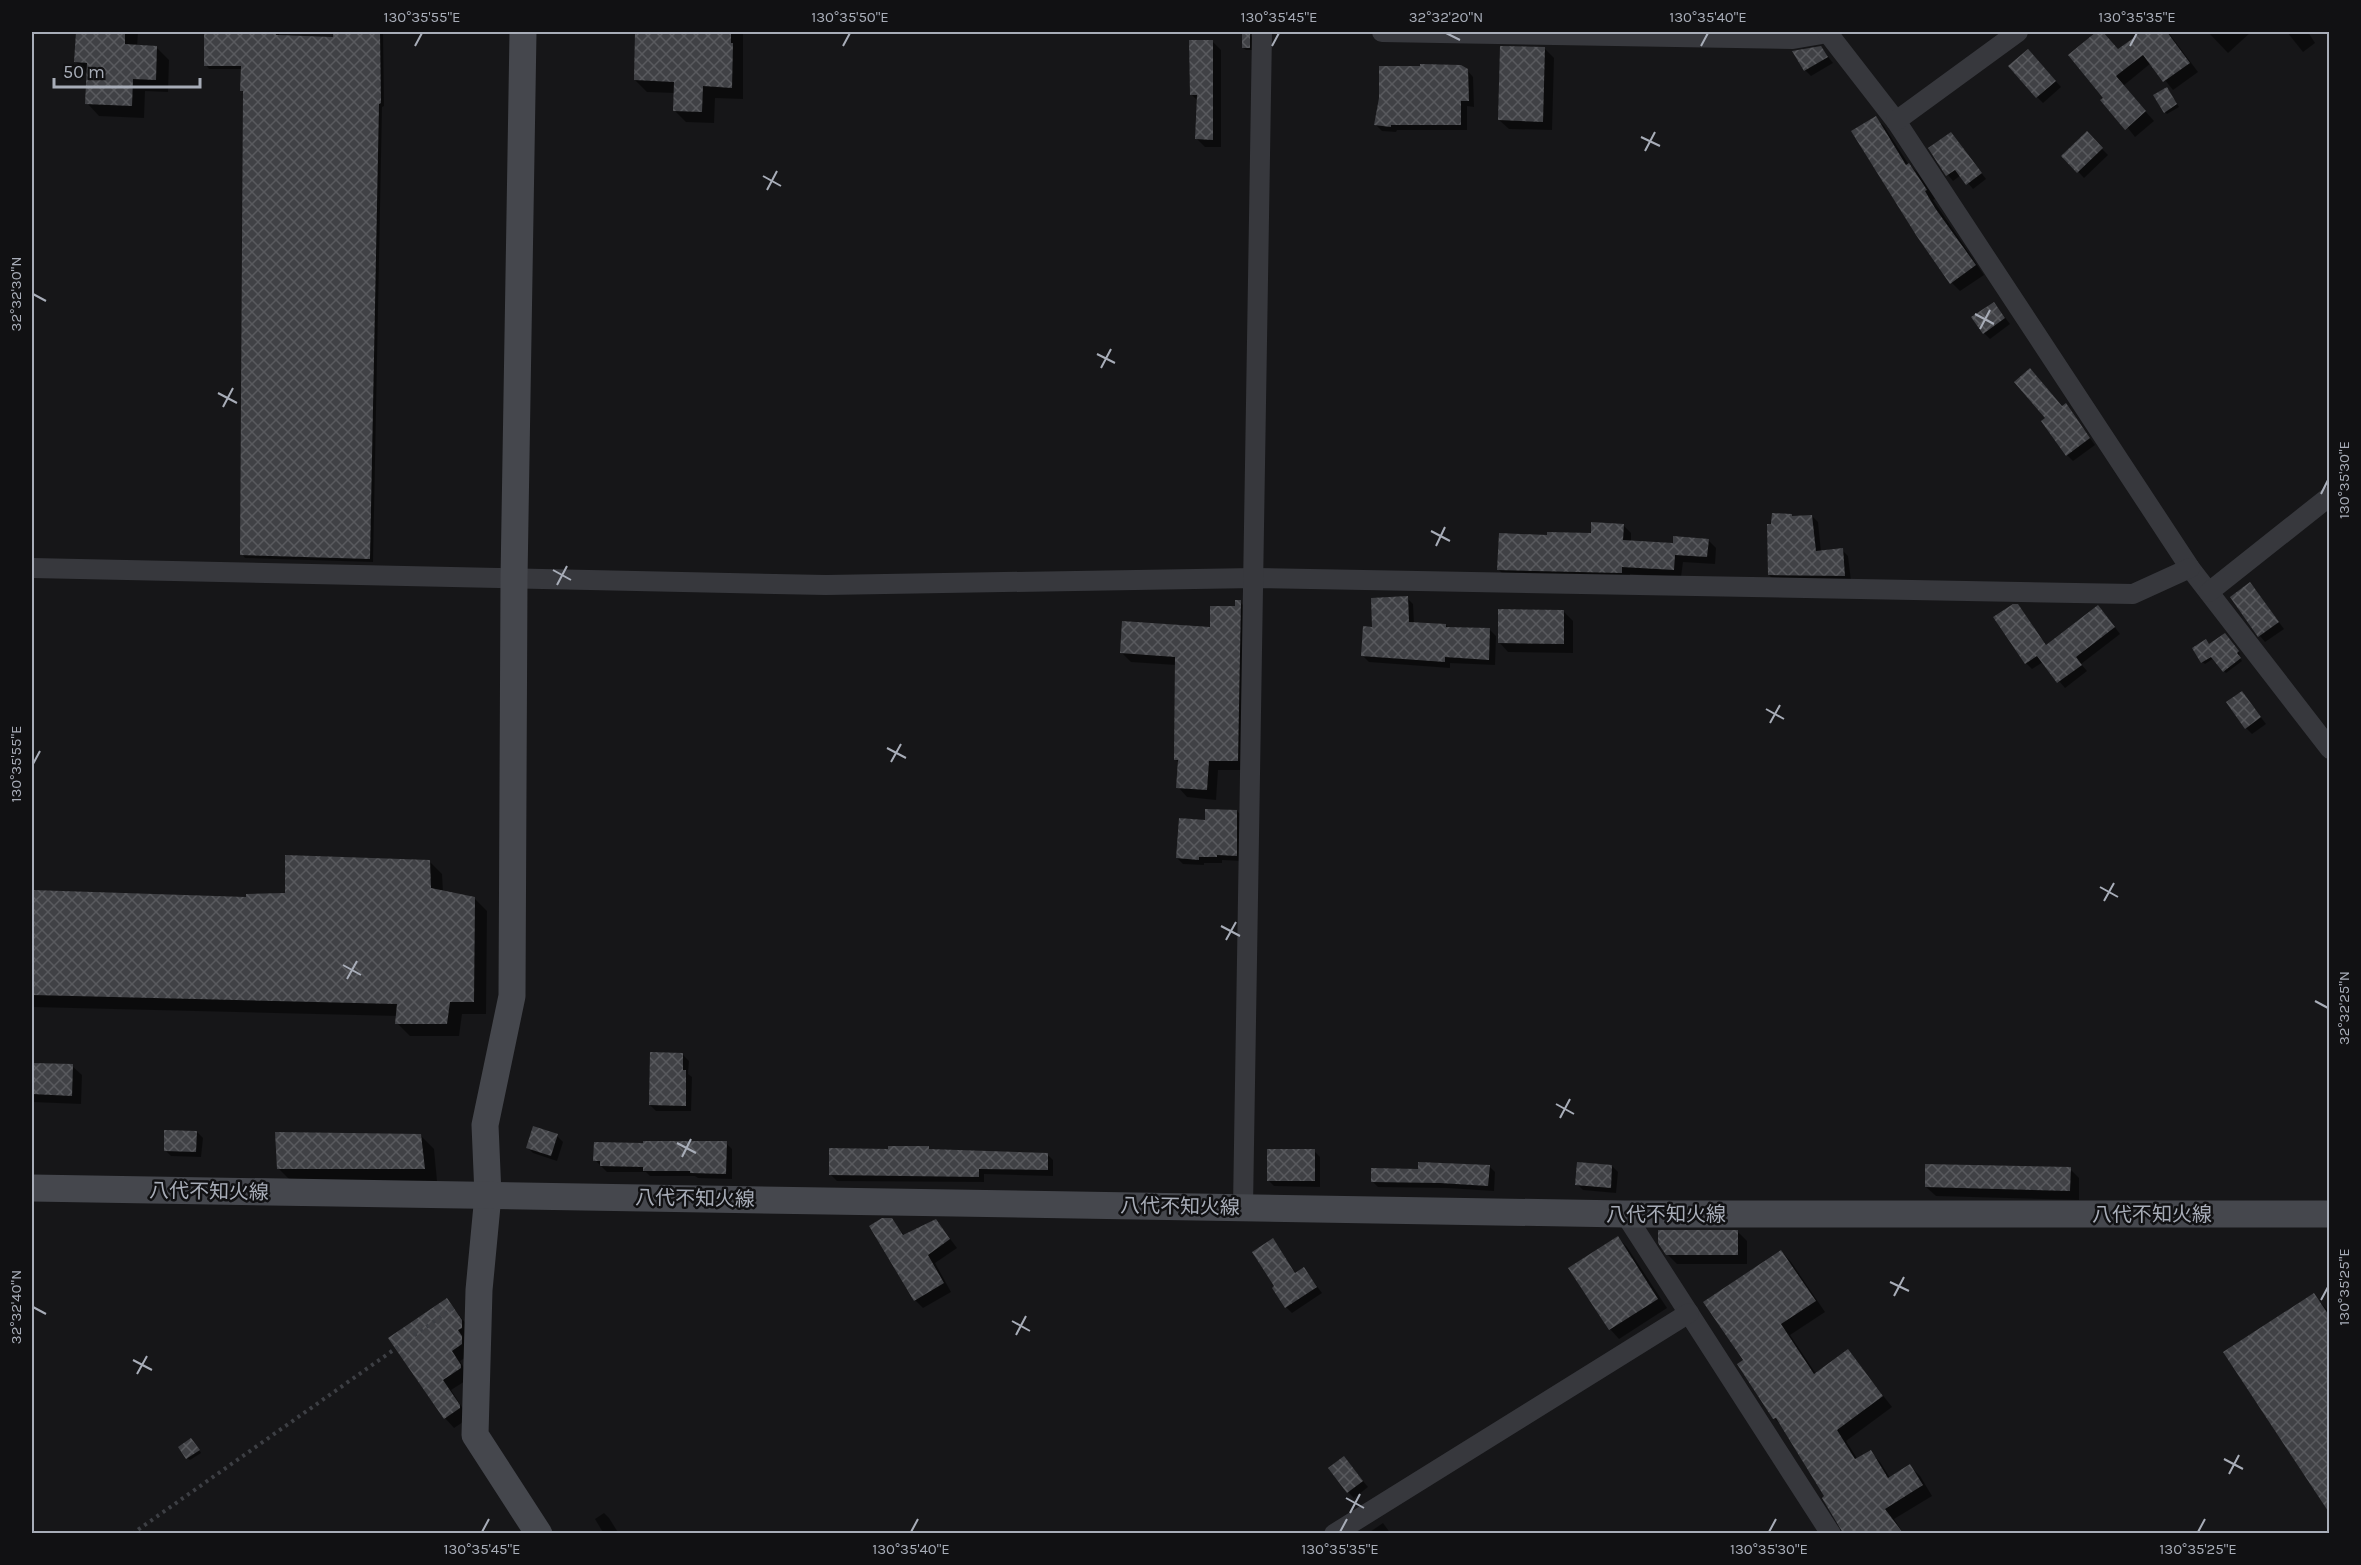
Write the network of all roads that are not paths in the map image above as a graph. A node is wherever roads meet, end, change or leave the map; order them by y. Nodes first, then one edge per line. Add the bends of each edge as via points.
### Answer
1 (523, 32) edge
2 (1262, 32) edge
3 (1382, 32) edge
4 (1828, 32) edge
5 (2018, 32) edge
6 (1896, 121) junction
7 (2330, 496) edge
8 (32, 568) edge
9 (2190, 568) junction
10 (1255, 578) junction
11 (514, 579) junction
12 (2209, 592) junction
13 (2330, 749) edge
14 (32, 1188) edge
15 (488, 1195) junction
16 (1243, 1208) junction
17 (1625, 1214) junction
18 (2330, 1214) edge
19 (1689, 1313) junction
20 (539, 1533) edge
21 (1334, 1533) edge
22 (1831, 1533) edge

1 - 11 main road
2 - 10 street
3 - 4 street via 1793,39
4 - 6 street
5 - 6 street
6 - 9 street
7 - 12 street
8 - 11 street
9 - 10 street via 2133,594
9 - 12 street
10 - 11 street via 826,585
10 - 16 street
11 - 15 main road via 512,996 485,1125
12 - 13 street
14 - 15 main road, 八代不知火線
15 - 16 main road, 八代不知火線
15 - 20 main road via 479,1290 475,1435
16 - 17 main road, 八代不知火線
17 - 18 main road, 八代不知火線
17 - 19 street
19 - 21 street
19 - 22 street

